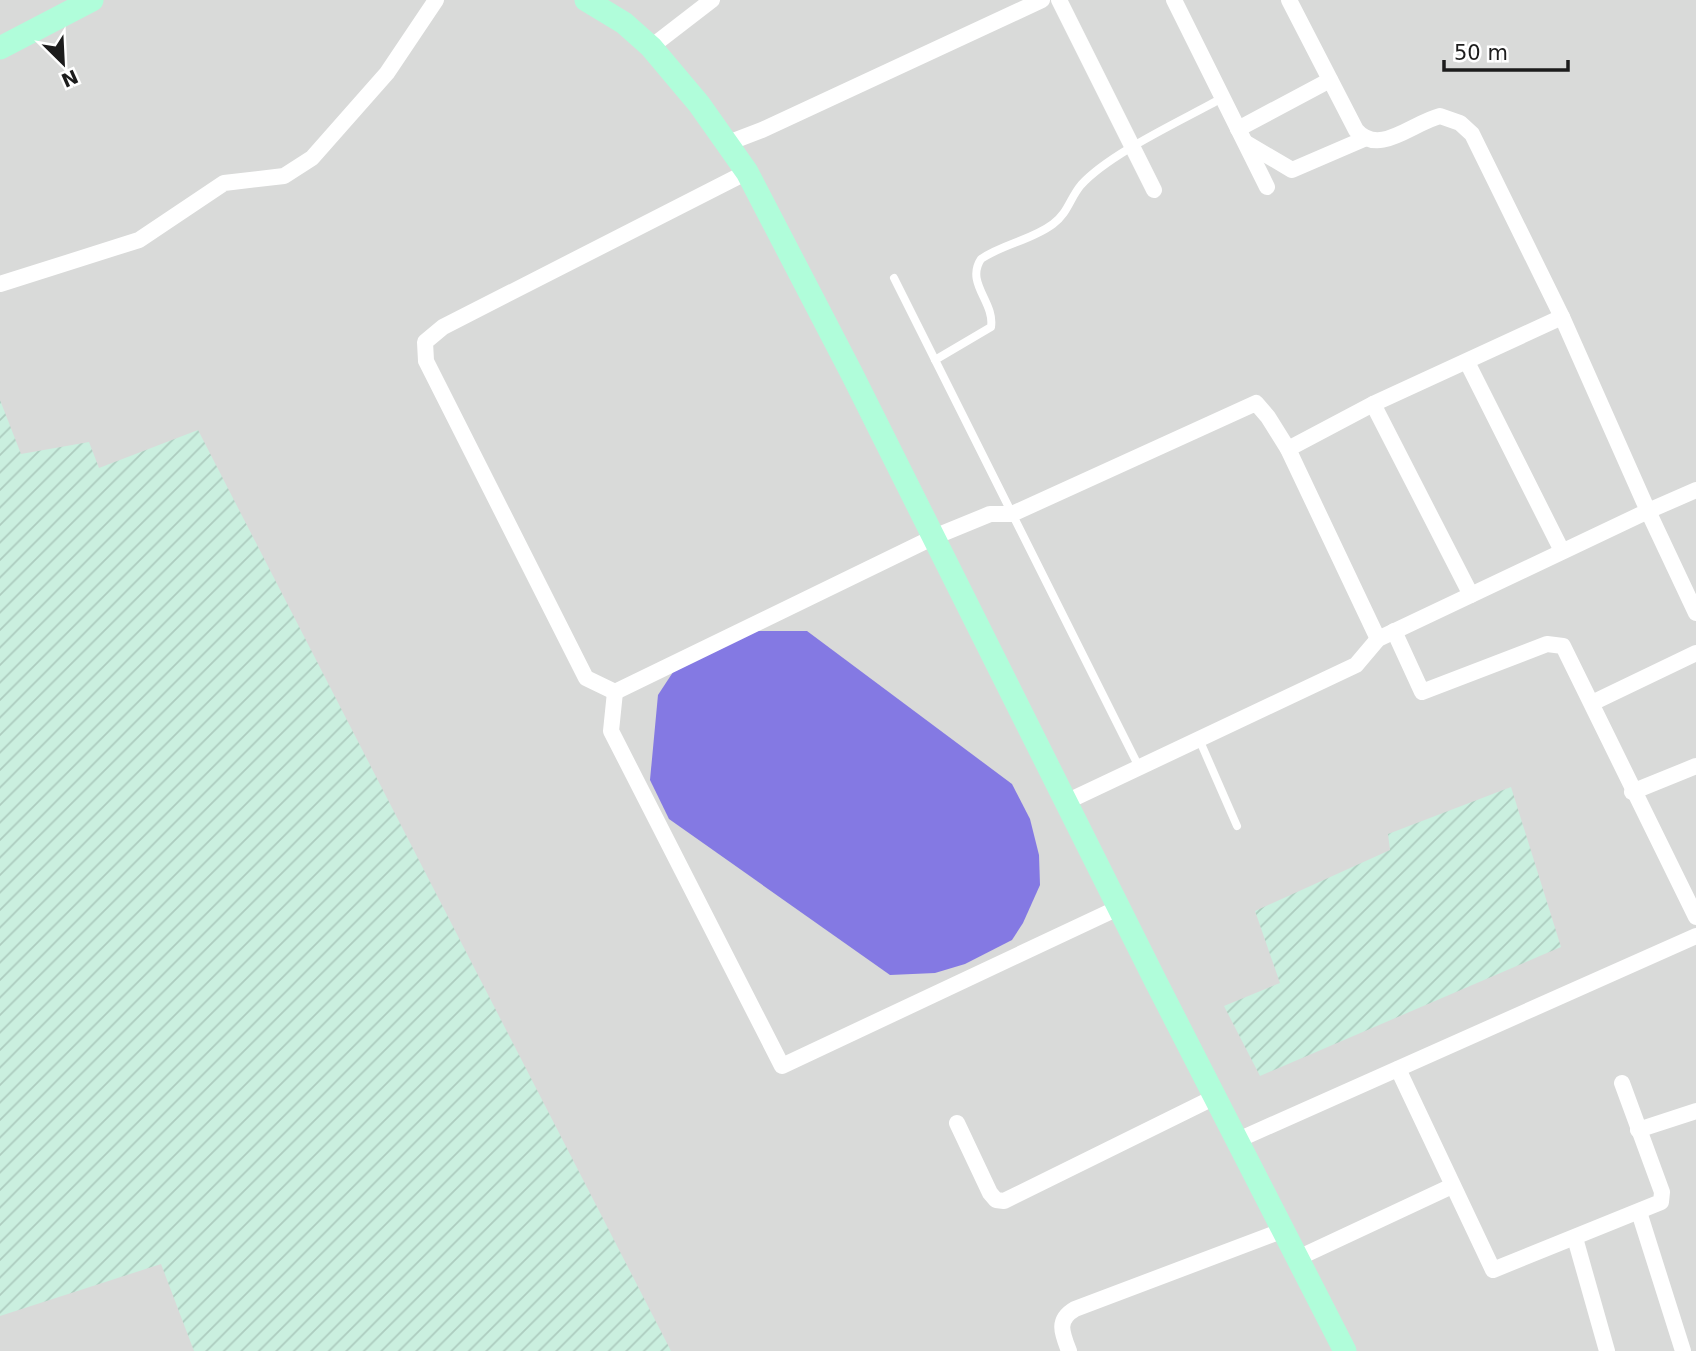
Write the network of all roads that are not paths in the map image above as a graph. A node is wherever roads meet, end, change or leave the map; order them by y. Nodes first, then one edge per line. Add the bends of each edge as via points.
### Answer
1 (92, 0) edge
2 (436, 0) edge
3 (586, 0) edge
4 (712, 0) edge
5 (1042, 0) edge
6 (1059, 0) edge
7 (1174, 0) edge
8 (1289, 0) edge
9 (651, 47) junction
10 (0, 48) edge
11 (1330, 80) junction
12 (1222, 98) junction
13 (1242, 136) junction
14 (1364, 139) junction
15 (728, 143) junction
16 (1134, 147) junction
17 (747, 172) junction
18 (1267, 187) dead end
19 (1154, 190) dead end
20 (894, 278) dead end
21 (0, 284) edge
22 (1562, 317) junction
23 (935, 360) junction
24 (1467, 362) junction
25 (1373, 404) junction
26 (1288, 449) junction
27 (1696, 490) edge
28 (1648, 510) junction
29 (1012, 514) junction
30 (934, 537) junction
31 (1562, 551) junction
32 (1471, 595) junction
33 (1696, 613) edge
34 (1394, 631) junction
35 (1378, 639) junction
36 (1696, 653) edge
37 (615, 692) junction
38 (1592, 703) junction
39 (1199, 739) junction
40 (1696, 766) edge
41 (1139, 767) junction
42 (1632, 792) junction
43 (1066, 802) junction
44 (1237, 826) dead end
45 (1118, 908) junction
46 (1696, 917) edge
47 (1696, 936) edge
48 (1398, 1069) junction
49 (1622, 1083) dead end
50 (1217, 1097) junction
51 (1696, 1111) edge
52 (957, 1124) dead end
53 (1638, 1130) junction
54 (1238, 1140) junction
55 (1452, 1186) junction
56 (1639, 1212) junction
57 (1284, 1230) junction
58 (1574, 1238) junction
59 (1298, 1258) junction
60 (1069, 1351) edge
61 (1345, 1351) edge
62 (1607, 1351) edge
63 (1683, 1351) edge

1 - 10 street
2 - 21 street via 387,73 312,158 284,176 225,183 139,240
3 - 9 street via 624,23
4 - 9 street
5 - 15 street
6 - 16 street
7 - 12 street
8 - 11 street
9 - 15 street
11 - 13 street
11 - 14 street
12 - 13 street
12 - 16 lane
13 - 14 street via 1292,170
13 - 18 street
14 - 22 street via 1384,141 1440,116 1460,123 1487,161
15 - 17 street
16 - 19 street
16 - 23 lane via 1081,186 1067,212 1051,225 982,259 976,278 991,327
17 - 30 street
17 - 37 street via 443,327 425,342 426,361 586,678
20 - 23 lane
22 - 24 street
22 - 28 street
23 - 29 lane
24 - 25 street
24 - 31 street
25 - 26 street
25 - 32 street
26 - 29 street via 1256,403
26 - 35 street
27 - 28 street
28 - 31 street
28 - 33 street
29 - 30 street via 990,514
29 - 41 lane
30 - 37 street
30 - 43 street
31 - 32 street
32 - 34 street
34 - 35 street
34 - 38 street via 1422,692 1555,643 1570,656
35 - 39 street via 1356,665
36 - 38 street
37 - 45 street via 611,731 782,1066
38 - 42 street
39 - 41 street
39 - 44 lane
40 - 42 street
41 - 43 street
42 - 46 street
43 - 45 street
45 - 50 street
47 - 48 street
48 - 54 street
48 - 55 street
49 - 53 street
50 - 52 street via 1004,1201 990,1193
50 - 54 street
51 - 53 street
53 - 56 street via 1663,1196 1658,1204
54 - 57 street
55 - 58 street via 1493,1270
55 - 59 street
56 - 58 street
56 - 63 street
57 - 59 street
57 - 60 street via 1075,1309 1061,1324
58 - 62 street
59 - 61 street

